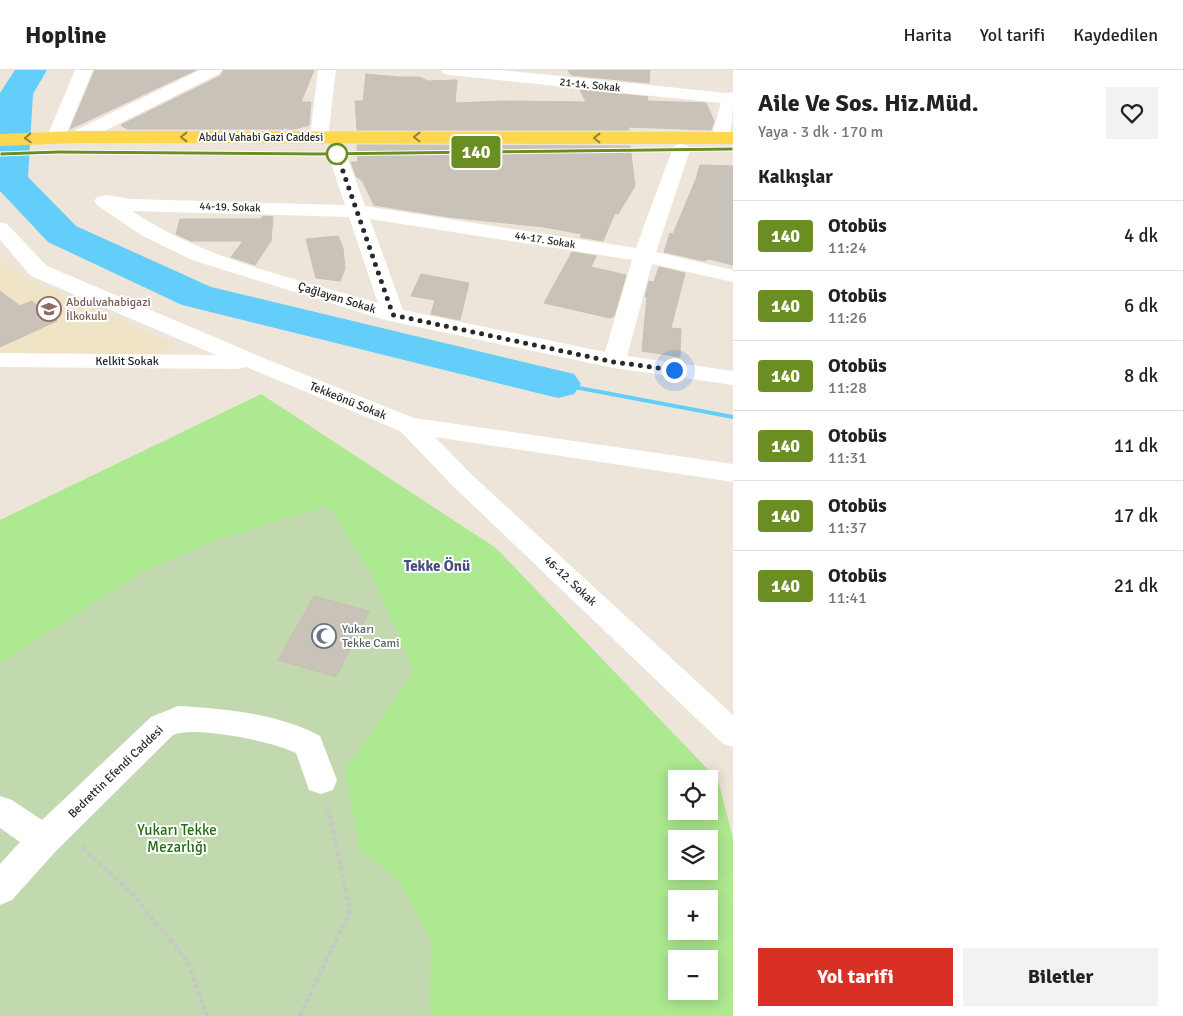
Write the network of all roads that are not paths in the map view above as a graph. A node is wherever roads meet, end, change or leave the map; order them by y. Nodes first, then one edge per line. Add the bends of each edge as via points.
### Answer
1 (84, 70) edge
2 (213, 70) edge
3 (327, 70) edge
4 (450, 70) edge
5 (531, 74) edge
6 (732, 98) edge
7 (77, 137) junction
8 (319, 137) junction
9 (0, 140) edge
10 (729, 142) edge
11 (57, 144) junction
12 (681, 150) junction
13 (0, 154) edge
14 (337, 154) junction
15 (104, 201) joint
16 (356, 211) junction
17 (0, 228) edge
18 (644, 256) junction
19 (733, 276) edge
20 (393, 315) junction
21 (0, 360) edge
22 (254, 362) junction
23 (614, 362) junction
24 (733, 378) edge
25 (409, 425) junction
26 (733, 473) edge
27 (733, 734) edge
28 (321, 780) road end
29 (0, 810) edge
30 (52, 833) junction
31 (0, 889) edge

1 - 11 street
2 - 7 street
3 - 8 street
4 - 5 street, 21-14. Sokak
5 - 6 street, 21-14. Sokak
6 - 10 street
8 -> 7 main road, Abdul Vahabi Gazi Caddesi
7 - 11 main road, Abdul Vahabi Gazi Caddesi
10 -> 8 main road, Abdul Vahabi Gazi Caddesi
11 -> 9 main road, Abdul Vahabi Gazi Caddesi
10 - 12 main road, Abdul Vahabi Gazi Caddesi
11 - 13 main road, Abdul Vahabi Gazi Caddesi
11 - 14 main road, Abdul Vahabi Gazi Caddesi
12 - 14 main road, Abdul Vahabi Gazi Caddesi
12 - 18 street
14 - 16 street
15 - 16 street, 44-19. Sokak via 141,205
15 - 20 street, Çağlayan Sokak via 148,231 199,256
16 - 18 street, 44-17. Sokak
16 - 20 street
17 - 22 street, Tekkeönü Sokak via 39,271
18 - 19 street, 44-17. Sokak
18 - 23 street
20 - 23 street, Çağlayan Sokak
21 - 22 street, Kelkit Sokak
22 - 25 street, Tekkeönü Sokak
23 - 24 street, Çağlayan Sokak
25 - 26 street, Tekkeönü Sokak
25 - 27 street, 46-12. Sokak via 463,481
28 - 30 street, Bedrettin Efendi Caddesi via 309,744 292,736 225,722 178,719 162,726 142,744
29 - 30 street
30 - 31 street, Bedrettin Efendi Caddesi

